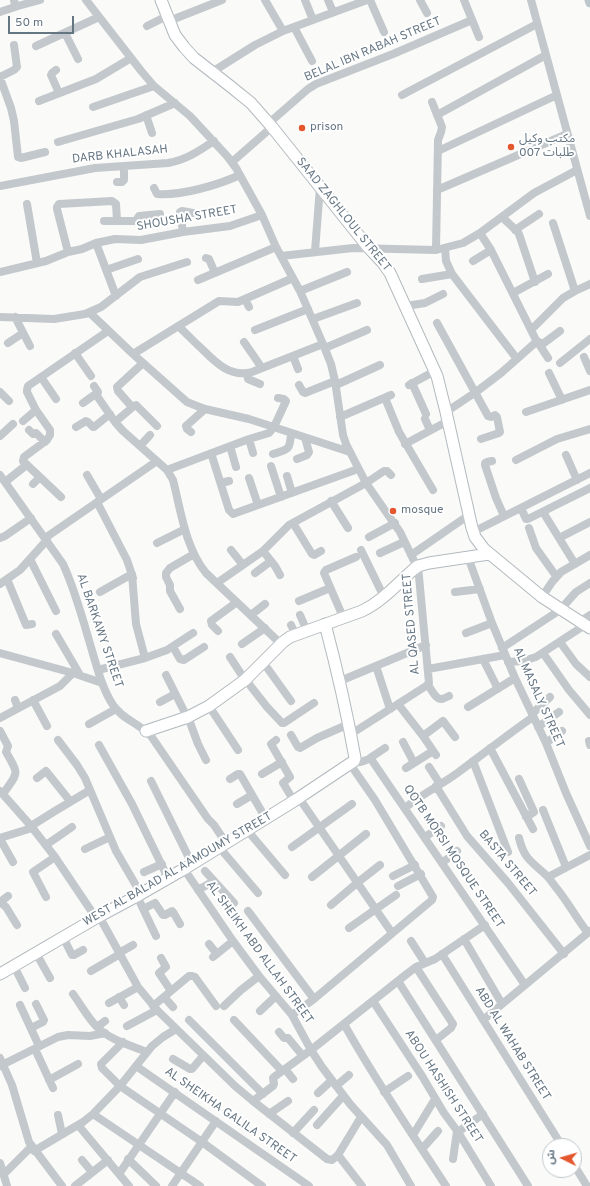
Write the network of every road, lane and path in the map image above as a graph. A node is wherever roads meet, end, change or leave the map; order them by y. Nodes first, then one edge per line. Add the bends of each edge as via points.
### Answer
1 (40, 0) edge
2 (86, 0) edge
3 (161, 0) edge
4 (222, 0) edge
5 (265, 0) edge
6 (304, 0) edge
7 (328, 0) edge
8 (368, 0) edge
9 (420, 0) edge
10 (464, 0) edge
11 (530, 0) edge
12 (16, 3) edge
13 (0, 12) edge
14 (333, 12) junction
15 (427, 13) dead end
16 (99, 17) junction
17 (168, 19) junction
18 (313, 20) junction
19 (472, 20) junction
20 (537, 24) junction
21 (148, 26) dead end
22 (294, 27) junction
23 (283, 31) junction
24 (384, 32) dead end
25 (65, 33) junction
26 (479, 37) dead end
27 (14, 45) dead end
28 (36, 46) dead end
29 (546, 55) junction
30 (131, 58) junction
31 (78, 59) dead end
32 (312, 61) dead end
33 (56, 70) dead end
34 (212, 72) junction
35 (0, 78) edge
36 (154, 86) junction
37 (59, 93) junction
38 (402, 95) dead end
39 (556, 95) junction
40 (39, 102) dead end
41 (432, 102) dead end
42 (175, 103) junction
43 (93, 107) dead end
44 (146, 115) junction
45 (437, 115) junction
46 (270, 125) junction
47 (152, 133) dead end
48 (567, 134) junction
49 (214, 141) junction
50 (58, 142) dead end
51 (438, 151) junction
52 (45, 152) dead end
53 (232, 162) junction
54 (124, 166) junction
55 (577, 170) junction
56 (240, 176) junction
57 (117, 182) dead end
58 (0, 186) edge
59 (320, 187) junction
60 (154, 188) dead end
61 (437, 190) junction
62 (176, 191) dead end
63 (27, 204) dead end
64 (193, 213) dead end
65 (160, 214) dead end
66 (539, 214) dead end
67 (262, 215) junction
68 (502, 216) junction
69 (590, 216) edge
70 (104, 221) dead end
71 (117, 221) junction
72 (553, 223) dead end
73 (515, 230) junction
74 (183, 232) junction
75 (480, 233) junction
76 (96, 243) junction
77 (276, 247) junction
78 (368, 247) junction
79 (440, 249) junction
80 (491, 250) junction
81 (68, 252) junction
82 (315, 252) junction
83 (281, 256) junction
84 (206, 258) dead end
85 (138, 259) dead end
86 (472, 261) dead end
87 (187, 262) dead end
88 (37, 263) junction
89 (106, 270) junction
90 (0, 272) edge
91 (347, 272) dead end
92 (215, 273) junction
93 (452, 274) junction
94 (548, 274) dead end
95 (293, 278) junction
96 (422, 279) dead end
97 (198, 280) dead end
98 (535, 282) junction
99 (590, 284) edge
100 (300, 291) junction
101 (574, 291) junction
102 (513, 293) junction
103 (443, 294) dead end
104 (116, 296) junction
105 (244, 299) junction
106 (357, 303) dead end
107 (406, 306) junction
108 (249, 307) dead end
109 (308, 309) junction
110 (90, 313) junction
111 (0, 317) edge
112 (15, 317) junction
113 (313, 319) junction
114 (437, 323) dead end
115 (178, 326) junction
116 (255, 330) dead end
117 (367, 330) dead end
118 (531, 330) junction
119 (560, 330) dead end
120 (108, 331) junction
121 (23, 333) junction
122 (590, 339) edge
123 (536, 340) junction
124 (244, 342) dead end
125 (8, 343) dead end
126 (30, 346) dead end
127 (324, 346) junction
128 (75, 353) junction
129 (133, 354) junction
130 (293, 356) junction
131 (584, 357) dead end
132 (548, 358) dead end
133 (517, 359) junction
134 (143, 363) junction
135 (560, 363) dead end
136 (380, 365) dead end
137 (262, 368) junction
138 (298, 369) dead end
139 (435, 371) junction
140 (590, 371) edge
141 (549, 373) dead end
142 (247, 374) junction
143 (91, 376) dead end
144 (41, 378) junction
145 (336, 383) junction
146 (260, 384) dead end
147 (299, 384) dead end
148 (590, 390) edge
149 (0, 392) edge
150 (476, 392) junction
151 (278, 398) dead end
152 (56, 399) dead end
153 (562, 400) junction
154 (9, 401) dead end
155 (83, 403) dead end
156 (132, 407) junction
157 (206, 409) junction
158 (36, 410) junction
159 (526, 412) dead end
160 (110, 414) junction
161 (447, 416) junction
162 (340, 417) junction
163 (23, 421) dead end
164 (116, 422) junction
165 (13, 424) dead end
166 (157, 426) dead end
167 (274, 427) junction
168 (76, 428) dead end
169 (590, 429) edge
170 (29, 430) dead end
171 (430, 430) junction
172 (191, 432) dead end
173 (291, 433) junction
174 (150, 435) dead end
175 (0, 436) edge
176 (305, 438) junction
177 (248, 439) junction
178 (481, 439) dead end
179 (45, 442) junction
180 (406, 444) junction
181 (140, 446) junction
182 (230, 446) junction
183 (350, 452) junction
184 (211, 453) junction
185 (253, 453) dead end
186 (272, 454) dead end
187 (566, 455) dead end
188 (297, 459) dead end
189 (516, 460) dead end
190 (157, 461) junction
191 (492, 461) dead end
192 (25, 463) junction
193 (236, 466) dead end
194 (271, 466) dead end
195 (358, 469) junction
196 (167, 470) junction
197 (590, 474) edge
198 (87, 475) dead end
199 (391, 475) dead end
200 (287, 476) dead end
201 (40, 477) junction
202 (250, 478) dead end
203 (2, 479) edge
204 (577, 480) junction
205 (366, 483) junction
206 (33, 484) dead end
207 (590, 488) edge
208 (433, 490) dead end
209 (292, 493) junction
210 (61, 497) dead end
211 (281, 497) junction
212 (99, 500) junction
213 (331, 502) junction
214 (258, 505) junction
215 (521, 508) junction
216 (543, 512) junction
217 (469, 516) junction
218 (504, 516) junction
219 (31, 518) junction
220 (590, 522) edge
221 (293, 523) junction
222 (394, 523) junction
223 (348, 528) dead end
224 (529, 528) dead end
225 (185, 529) junction
226 (473, 532) junction
227 (368, 537) dead end
228 (0, 538) edge
229 (559, 538) junction
230 (46, 539) junction
231 (404, 542) junction
232 (157, 543) dead end
233 (231, 550) dead end
234 (263, 551) junction
235 (321, 551) dead end
236 (380, 553) dead end
237 (194, 554) junction
238 (489, 554) junction
239 (411, 555) junction
240 (590, 555) edge
241 (468, 557) junction
242 (30, 558) junction
243 (271, 561) junction
244 (575, 564) junction
245 (243, 565) junction
246 (418, 567) junction
247 (255, 572) dead end
248 (132, 574) junction
249 (280, 575) dead end
250 (556, 576) junction
251 (4, 581) edge
252 (217, 583) junction
253 (590, 583) edge
254 (330, 588) junction
255 (480, 589) junction
256 (100, 592) dead end
257 (455, 592) dead end
258 (384, 597) junction
259 (542, 597) junction
260 (135, 599) dead end
261 (299, 601) dead end
262 (237, 602) junction
263 (265, 604) dead end
264 (180, 609) dead end
265 (560, 610) junction
266 (56, 611) dead end
267 (251, 615) junction
268 (300, 615) dead end
269 (590, 615) edge
270 (343, 617) junction
271 (492, 623) junction
272 (32, 624) dead end
273 (325, 624) junction
274 (585, 625) edge
275 (264, 628) junction
276 (307, 631) junction
277 (218, 632) dead end
278 (193, 633) dead end
279 (466, 633) dead end
280 (56, 634) dead end
281 (560, 642) junction
282 (242, 644) dead end
283 (281, 644) junction
284 (426, 645) junction
285 (173, 647) junction
286 (204, 647) dead end
287 (0, 653) edge
288 (543, 653) junction
289 (505, 655) junction
290 (230, 657) dead end
291 (145, 658) junction
292 (483, 658) junction
293 (263, 662) junction
294 (376, 666) junction
295 (428, 669) junction
296 (98, 670) junction
297 (76, 674) junction
298 (166, 675) dead end
299 (590, 677) edge
300 (515, 678) junction
301 (245, 679) junction
302 (102, 682) junction
303 (340, 682) junction
304 (428, 685) junction
305 (498, 689) junction
306 (175, 694) junction
307 (449, 696) dead end
308 (550, 697) dead end
309 (33, 700) junction
310 (291, 701) dead end
311 (160, 702) dead end
312 (314, 704) dead end
313 (398, 704) junction
314 (209, 706) junction
315 (468, 707) dead end
316 (116, 709) junction
317 (390, 709) junction
318 (559, 712) dead end
319 (590, 715) edge
320 (533, 716) junction
321 (188, 717) junction
322 (0, 718) edge
323 (89, 724) dead end
324 (47, 726) dead end
325 (538, 727) junction
326 (350, 729) junction
327 (0, 731) edge
328 (146, 731) junction
329 (562, 732) dead end
330 (291, 735) dead end
331 (424, 736) junction
332 (455, 737) dead end
333 (58, 740) dead end
334 (276, 740) dead end
335 (403, 742) dead end
336 (546, 743) junction
337 (99, 745) dead end
338 (385, 748) dead end
339 (490, 748) junction
340 (238, 750) dead end
341 (370, 758) junction
342 (206, 760) dead end
343 (473, 761) junction
344 (282, 762) junction
345 (352, 763) junction
346 (414, 763) junction
347 (429, 767) dead end
348 (406, 768) dead end
349 (262, 774) dead end
350 (37, 778) dead end
351 (230, 779) dead end
352 (519, 779) dead end
353 (151, 781) dead end
354 (438, 785) junction
355 (90, 790) junction
356 (2, 795) edge
357 (252, 795) junction
358 (296, 800) junction
359 (70, 801) junction
360 (237, 804) dead end
361 (352, 804) dead end
362 (405, 808) junction
363 (543, 810) dead end
364 (526, 817) junction
365 (266, 819) junction
366 (441, 826) dead end
367 (32, 827) junction
368 (72, 827) dead end
369 (319, 828) junction
370 (533, 829) dead end
371 (247, 830) junction
372 (366, 834) dead end
373 (110, 837) junction
374 (425, 837) junction
375 (0, 838) edge
376 (519, 838) dead end
377 (46, 845) junction
378 (222, 845) junction
379 (590, 846) edge
380 (292, 847) dead end
381 (85, 849) dead end
382 (457, 851) dead end
383 (508, 852) dead end
384 (590, 855) edge
385 (338, 856) junction
386 (55, 857) junction
387 (14, 862) dead end
388 (442, 863) junction
389 (162, 864) junction
390 (380, 865) dead end
391 (415, 865) junction
392 (188, 866) junction
393 (566, 867) junction
394 (205, 871) dead end
395 (144, 872) dead end
396 (420, 874) junction
397 (285, 876) dead end
398 (393, 876) dead end
399 (312, 877) dead end
400 (548, 877) junction
401 (168, 878) junction
402 (214, 881) junction
403 (357, 883) junction
404 (398, 886) dead end
405 (198, 890) junction
406 (258, 893) dead end
407 (139, 895) junction
408 (396, 895) dead end
409 (8, 896) dead end
410 (46, 897) dead end
411 (0, 902) edge
412 (234, 903) dead end
413 (331, 905) dead end
414 (143, 909) junction
415 (376, 909) junction
416 (248, 911) dead end
417 (98, 917) junction
418 (180, 924) dead end
419 (17, 925) dead end
420 (485, 925) junction
421 (349, 928) dead end
422 (589, 932) edge
423 (392, 933) junction
424 (156, 936) dead end
425 (63, 937) junction
426 (464, 939) junction
427 (233, 941) junction
428 (411, 941) dead end
429 (209, 944) dead end
430 (133, 945) dead end
431 (83, 950) dead end
432 (36, 953) junction
433 (119, 953) junction
434 (442, 954) junction
435 (564, 954) junction
436 (161, 958) dead end
437 (425, 963) junction
438 (14, 966) junction
439 (416, 967) junction
440 (91, 971) dead end
441 (0, 974) edge
442 (259, 976) junction
443 (50, 978) dead end
444 (398, 981) junction
445 (526, 985) junction
446 (138, 987) junction
447 (25, 988) dead end
448 (167, 994) junction
449 (276, 996) junction
450 (119, 997) junction
451 (73, 998) dead end
452 (314, 998) junction
453 (373, 1001) junction
454 (109, 1003) dead end
455 (36, 1004) dead end
456 (502, 1004) junction
457 (20, 1005) dead end
458 (124, 1005) dead end
459 (174, 1007) dead end
460 (155, 1008) junction
461 (260, 1011) dead end
462 (292, 1015) junction
463 (189, 1020) dead end
464 (234, 1020) dead end
465 (483, 1020) junction
466 (105, 1021) dead end
467 (344, 1024) junction
468 (127, 1026) dead end
469 (97, 1027) junction
470 (31, 1028) junction
471 (176, 1029) junction
472 (105, 1033) junction
473 (280, 1036) dead end
474 (436, 1040) junction
475 (123, 1042) junction
476 (37, 1047) junction
477 (311, 1050) junction
478 (147, 1052) junction
479 (203, 1056) junction
480 (303, 1056) junction
481 (173, 1058) dead end
482 (1, 1063) edge
483 (78, 1064) dead end
484 (136, 1066) junction
485 (284, 1070) junction
486 (349, 1075) dead end
487 (408, 1076) dead end
488 (293, 1079) dead end
489 (334, 1083) junction
490 (120, 1086) junction
491 (175, 1092) junction
492 (384, 1092) junction
493 (318, 1093) dead end
494 (263, 1094) junction
495 (343, 1096) junction
496 (435, 1099) junction
497 (288, 1101) dead end
498 (253, 1102) junction
499 (314, 1110) dead end
500 (160, 1113) junction
501 (93, 1114) junction
502 (269, 1114) junction
503 (483, 1114) junction
504 (58, 1115) dead end
505 (361, 1117) junction
506 (216, 1121) junction
507 (78, 1125) junction
508 (317, 1125) dead end
509 (438, 1131) dead end
510 (458, 1131) junction
511 (293, 1133) junction
512 (62, 1134) junction
513 (413, 1135) junction
514 (557, 1138) edge
515 (202, 1142) junction
516 (138, 1145) junction
517 (32, 1149) junction
518 (422, 1150) junction
519 (338, 1155) junction
520 (453, 1159) dead end
521 (82, 1160) dead end
522 (108, 1160) junction
523 (128, 1160) junction
524 (0, 1163) edge
525 (92, 1172) junction
526 (180, 1173) junction
527 (4, 1174) junction
528 (119, 1174) junction
529 (7, 1186) edge
530 (62, 1186) edge
531 (75, 1186) edge
532 (129, 1186) edge
533 (156, 1186) edge
534 (172, 1186) edge
535 (200, 1186) edge
536 (262, 1186) edge
537 (310, 1186) edge
538 (362, 1186) edge
539 (411, 1186) edge
540 (446, 1186) edge
541 (491, 1186) edge
542 (528, 1186) edge

1 - 12 street
2 - 16 street
3 - 17 street, SAAD ZAGHLOUL STREET
4 - 17 street
5 - 23 street
6 - 18 street
7 - 14 street
8 - 14 street
8 - 24 street
9 - 15 street
10 - 19 street
11 - 20 street
12 - 13 street
14 - 18 street
16 - 25 street
16 - 30 street
17 - 21 street
17 - 34 street, SAAD ZAGHLOUL STREET via 184,47
18 - 22 street
19 - 26 street
19 - 46 street, BELAL IBN RABAH STREET via 312,86
20 - 29 street
20 - 38 street
22 - 23 street
22 - 32 street
23 - 34 street
25 - 28 street
25 - 31 street
27 - 35 street via 17,66
29 - 39 street
29 - 45 street
30 - 36 street
30 - 37 street via 96,79
33 - 37 street via 51,75
34 - 46 street, SAAD ZAGHLOUL STREET via 251,103
35 - 52 street via 13,115 18,157
36 - 42 street
36 - 43 street
37 - 40 street
39 - 48 street
39 - 51 street
41 - 45 street
42 - 44 street
42 - 49 street
44 - 47 street
44 - 50 street
45 - 51 street via 442,129
46 - 53 street, BELAL IBN RABAH STREET
46 - 59 street, SAAD ZAGHLOUL STREET
48 - 55 street
48 - 61 street
49 - 53 street
49 - 54 street, DARB KHALASAH via 177,162
51 - 61 street
53 - 56 street
54 - 57 street via 124,180
54 - 58 street, DARB KHALASAH via 95,168
55 - 68 street via 534,193
55 - 69 street
56 - 60 street via 213,185 173,193 157,194
56 - 62 street
56 - 67 street
59 - 78 street, SAAD ZAGHLOUL STREET
59 - 82 street
61 - 79 street
63 - 88 street
64 - 74 street via 180,212
65 - 71 street via 139,216 136,221
66 - 73 street
67 - 74 street, SHOUSHA STREET via 230,226
67 - 77 street
68 - 73 street
68 - 75 street
70 - 71 street
71 - 81 street via 116,204 112,201 59,204 57,209
72 - 101 street
73 - 98 street via 522,241
74 - 76 street, SHOUSHA STREET via 141,240 116,238
75 - 79 street via 463,243
75 - 80 street
76 - 81 street, SHOUSHA STREET
76 - 89 street
77 - 83 street
77 - 92 street via 237,259
78 - 79 street
78 - 82 street
78 - 107 street, SAAD ZAGHLOUL STREET via 390,273
79 - 93 street
80 - 86 street
80 - 102 street
81 - 88 street, SHOUSHA STREET
82 - 83 street
83 - 95 street
84 - 92 street via 209,259
85 - 89 street
87 - 104 street via 140,277
88 - 90 street, SHOUSHA STREET
89 - 104 street
91 - 100 street
92 - 97 street
93 - 96 street
93 - 133 street
94 - 98 street
95 - 100 street
95 - 105 street
98 - 102 street
99 - 101 street
100 - 109 street
101 - 118 street via 558,302
102 - 118 street
103 - 107 street via 425,303
104 - 110 street
105 - 108 street
105 - 115 street via 236,302 219,301
106 - 113 street
107 - 139 street, SAAD ZAGHLOUL STREET
109 - 113 street
109 - 116 street
110 - 112 street via 54,319
110 - 120 street
111 - 112 street
112 - 121 street
113 - 127 street
114 - 150 street
115 - 129 street
115 - 142 street via 219,365 235,373
117 - 127 street
118 - 123 street
119 - 123 street via 544,343
120 - 128 street
120 - 129 street
121 - 125 street
121 - 126 street
122 - 135 street
123 - 132 street
123 - 133 street
124 - 137 street
127 - 130 street
127 - 145 street
128 - 143 street
128 - 144 street
129 - 134 street
130 - 137 street
130 - 138 street
131 - 140 street
133 - 150 street
134 - 156 street via 117,387
134 - 157 street via 187,402
136 - 145 street
137 - 142 street
139 - 161 street, SAAD ZAGHLOUL STREET
139 - 171 street via 410,384
141 - 153 street
142 - 146 street via 249,380
144 - 152 street
144 - 158 street via 28,386 27,390
145 - 147 street via 305,393
145 - 162 street
148 - 153 street
149 - 154 street
150 - 161 street
150 - 178 street via 488,416 496,416 500,430 499,433
151 - 167 street via 286,401
153 - 159 street
155 - 160 street via 95,390
156 - 164 street
156 - 166 street via 138,406
157 - 167 street
157 - 172 street via 186,426
158 - 163 street
158 - 179 street via 50,430
160 - 164 street
160 - 168 street via 94,427 86,421
161 - 171 street
161 - 217 street, SAAD ZAGHLOUL STREET
162 - 180 street via 388,396 398,432
162 - 183 street via 343,435
164 - 181 street
165 - 175 street
167 - 173 street
167 - 177 street via 266,434
169 - 189 street via 557,439
170 - 179 street
171 - 180 street
173 - 176 street
173 - 186 street via 288,448
174 - 181 street
176 - 183 street
176 - 188 street via 309,452
177 - 182 street
177 - 185 street
179 - 192 street via 24,457
180 - 208 street
181 - 190 street
182 - 184 street
182 - 193 street
183 - 195 street
184 - 196 street
184 - 214 street via 225,482 231,512 233,514
187 - 204 street
190 - 196 street
190 - 212 street
191 - 218 street via 485,465
192 - 201 street
192 - 203 street via 24,467
194 - 211 street
195 - 205 street
195 - 209 street
196 - 225 street via 173,480
197 - 204 street
198 - 212 street
199 - 205 street via 384,471
200 - 209 street
201 - 206 street
201 - 210 street
202 - 214 street
203 - 219 street, AL BARKAWY STREET
204 - 215 street
205 - 213 street
205 - 222 street
207 - 216 street
209 - 211 street
211 - 214 street
212 - 230 street
212 - 248 street
213 - 221 street
213 - 223 street
215 - 216 street via 527,519
215 - 218 street
216 - 229 street
217 - 226 street, SAAD ZAGHLOUL STREET
217 - 239 street
218 - 226 street
219 - 228 street
219 - 230 street, AL BARKAWY STREET
220 - 229 street
221 - 234 street
221 - 235 street via 312,554
222 - 227 street
222 - 231 street
224 - 250 street via 536,548
225 - 232 street
225 - 237 street
226 - 238 street, SAAD ZAGHLOUL STREET via 480,546
229 - 244 street
230 - 242 street
230 - 296 street, AL BARKAWY STREET via 69,577
231 - 236 street
231 - 239 street
233 - 245 street
234 - 243 street
234 - 245 street
237 - 252 street via 199,564
237 - 264 street via 170,568 166,574 170,591
238 - 241 street
238 - 259 street, SAAD ZAGHLOUL STREET
239 - 246 street
240 - 244 street
241 - 246 street
241 - 255 street, AL MASALY STREET
242 - 251 street via 20,570
242 - 266 street
243 - 247 street
243 - 249 street
244 - 250 street
245 - 252 street
246 - 258 street
246 - 284 street, AL QASED STREET
248 - 256 street
248 - 260 street
248 - 291 street via 136,624
250 - 259 street
251 - 272 street via 26,625
252 - 262 street
253 - 265 street via 576,592
254 - 258 street via 324,571 358,554
254 - 261 street
254 - 270 street
255 - 257 street
255 - 271 street, AL MASALY STREET
258 - 270 street via 368,608
259 - 265 street, SAAD ZAGHLOUL STREET
262 - 267 street
262 - 277 street via 211,621
263 - 267 street
265 - 274 street, SAAD ZAGHLOUL STREET
265 - 289 street
267 - 275 street
268 - 276 street
269 - 274 street
270 - 273 street
271 - 279 street
271 - 289 street, AL MASALY STREET
273 - 276 street
273 - 303 street
274 - 281 street
275 - 282 street
275 - 283 street
276 - 283 street via 294,630
278 - 285 street
280 - 297 street
281 - 288 street
281 - 299 street via 576,664
283 - 293 street
284 - 294 street
284 - 295 street, AL QASED STREET
285 - 286 street via 182,660
285 - 291 street
287 - 297 street
288 - 289 street via 529,659
288 - 319 street
289 - 292 street
289 - 300 street, AL MASALY STREET
290 - 301 street
291 - 296 street
292 - 295 street
292 - 305 street
293 - 301 street
293 - 310 street
294 - 303 street
294 - 317 street
295 - 304 street, AL QASED STREET
296 - 302 street, AL BARKAWY STREET
297 - 302 street
297 - 309 street
298 - 306 street
300 - 305 street
300 - 320 street, AL MASALY STREET
301 - 312 street via 282,723
301 - 314 street
302 - 316 street, AL BARKAWY STREET
303 - 326 street
304 - 307 street via 440,699
304 - 313 street, AL QASED STREET
305 - 315 street
306 - 311 street
306 - 321 street
308 - 320 street
309 - 322 street via 17,704
309 - 324 street
313 - 317 street, AL QASED STREET
313 - 331 street
314 - 321 street
314 - 340 street
316 - 323 street
316 - 328 street, AL BARKAWY STREET
317 - 326 street, AL QASED STREET
318 - 325 street
320 - 325 street, AL MASALY STREET
320 - 339 street
321 - 328 street
321 - 342 street
325 - 336 street, AL MASALY STREET
326 - 330 street, AL QASED STREET via 317,738 300,748
326 - 345 street via 355,758
327 - 356 street via 8,746 6,752 16,771 15,777
328 - 378 street, AL BARKAWY STREET via 214,824
329 - 336 street
331 - 332 street via 442,721
331 - 346 street via 435,753
333 - 355 street via 77,765
334 - 344 street via 271,744
335 - 346 street
336 - 379 street, AL MASALY STREET
337 - 389 street
338 - 341 street
339 - 343 street
339 - 364 street
341 - 345 street via 360,763
341 - 362 street, QOTB MORSI MOSQUE STREET
343 - 354 street
343 - 383 street
344 - 349 street
344 - 358 street via 290,777 283,783
345 - 358 street, WEST AL BALAD AL AAMOUMY STREET
345 - 391 street
346 - 348 street
347 - 354 street, BASTA STREET
350 - 359 street via 46,771
351 - 357 street via 240,774
352 - 364 street via 534,812
353 - 392 street, AL SHEIKH ABD ALLAH STREET
354 - 362 street
354 - 435 street, BASTA STREET via 467,836
355 - 359 street
355 - 373 street
356 - 367 street
357 - 360 street
357 - 365 street
358 - 365 street, WEST AL BALAD AL AAMOUMY STREET
358 - 369 street
359 - 367 street
361 - 369 street
362 - 374 street, QOTB MORSI MOSQUE STREET
363 - 393 street
364 - 370 street
365 - 371 street, WEST AL BALAD AL AAMOUMY STREET
366 - 374 street
367 - 375 street
367 - 377 street
368 - 377 street
369 - 380 street
369 - 385 street
371 - 378 street, WEST AL BALAD AL AAMOUMY STREET
371 - 397 street
372 - 385 street
373 - 381 street
373 - 407 street
374 - 388 street, QOTB MORSI MOSQUE STREET
375 - 387 street
376 - 400 street via 528,859
377 - 386 street
378 - 392 street, WEST AL BALAD AL AAMOUMY STREET
378 - 406 street, AL BARKAWY STREET
382 - 388 street
384 - 393 street
385 - 399 street
385 - 403 street
386 - 410 street via 32,872
386 - 417 street
388 - 420 street, QOTB MORSI MOSQUE STREET
389 - 395 street
389 - 401 street
390 - 403 street
391 - 396 street
391 - 398 street
392 - 401 street, WEST AL BALAD AL AAMOUMY STREET
392 - 405 street, AL SHEIKH ABD ALLAH STREET
393 - 400 street
394 - 402 street
396 - 404 street
396 - 423 street via 432,894 432,900
400 - 422 street
401 - 407 street, WEST AL BALAD AL AAMOUMY STREET
402 - 405 street
402 - 412 street
403 - 413 street
403 - 415 street
405 - 427 street, AL SHEIKH ABD ALLAH STREET
407 - 414 street
407 - 417 street, WEST AL BALAD AL AAMOUMY STREET
408 - 415 street
409 - 411 street
411 - 419 street
414 - 418 street via 155,903 165,916 172,911
414 - 424 street
415 - 421 street
415 - 423 street
416 - 452 street
417 - 425 street, WEST AL BALAD AL AAMOUMY STREET
417 - 433 street
420 - 426 street
420 - 445 street, QOTB MORSI MOSQUE STREET
422 - 435 street
423 - 452 street
425 - 431 street via 72,955
425 - 432 street, WEST AL BALAD AL AAMOUMY STREET
426 - 434 street
426 - 456 street
427 - 429 street via 215,956
427 - 442 street, AL SHEIKH ABD ALLAH STREET
428 - 437 street
430 - 433 street
432 - 438 street, WEST AL BALAD AL AAMOUMY STREET
432 - 443 street
433 - 440 street
433 - 446 street
434 - 437 street
434 - 465 street, ABD AL WAHAB STREET
435 - 445 street
436 - 448 street via 166,968 159,973
437 - 439 street
438 - 441 street, WEST AL BALAD AL AAMOUMY STREET
438 - 447 street
439 - 444 street
439 - 474 street via 453,1024 452,1028
442 - 448 street via 220,1006 193,976 189,976
442 - 449 street, AL SHEIKH ABD ALLAH STREET
444 - 453 street
444 - 474 street
445 - 456 street
446 - 450 street
446 - 460 street
448 - 459 street
448 - 460 street
449 - 461 street
449 - 462 street, AL SHEIKH ABD ALLAH STREET
450 - 454 street
450 - 458 street
451 - 469 street
452 - 462 street
453 - 467 street
453 - 496 street, ABOU HASHISH STREET
455 - 470 street via 44,1020
456 - 465 street
457 - 470 street
460 - 468 street
460 - 471 street
462 - 477 street, AL SHEIKH ABD ALLAH STREET
463 - 494 street
464 - 485 street
465 - 514 street, ABD AL WAHAB STREET
466 - 469 street
467 - 477 street
467 - 492 street
469 - 472 street
470 - 476 street
471 - 478 street
471 - 479 street
472 - 475 street
472 - 476 street via 62,1036
473 - 480 street via 288,1038
474 - 503 street
475 - 478 street
475 - 490 street via 101,1064
476 - 482 street
476 - 483 street via 51,1084
477 - 480 street
477 - 489 street, AL SHEIKH ABD ALLAH STREET
478 - 484 street
479 - 481 street via 192,1069
479 - 498 street
480 - 485 street
482 - 517 street via 16,1096
484 - 490 street
484 - 491 street, AL SHEIKHA GALILA STREET
485 - 488 street
485 - 494 street via 273,1077 273,1086
486 - 489 street
487 - 492 street
489 - 493 street
489 - 495 street, AL SHEIKH ABD ALLAH STREET
490 - 500 street
490 - 501 street
491 - 500 street
491 - 506 street, AL SHEIKHA GALILA STREET
492 - 513 street
494 - 498 street
495 - 505 street, AL SHEIKH ABD ALLAH STREET
495 - 508 street
496 - 510 street, ABOU HASHISH STREET
496 - 513 street
497 - 502 street
498 - 502 street
499 - 511 street
500 - 515 street
500 - 516 street
501 - 507 street
501 - 516 street
502 - 511 street
503 - 510 street
503 - 542 street
504 - 512 street
505 - 519 street
505 - 539 street, AL SHEIKH ABD ALLAH STREET via 387,1145
506 - 515 street
506 - 537 street, AL SHEIKHA GALILA STREET
507 - 512 street
507 - 522 street via 87,1141
509 - 518 street
510 - 520 street
510 - 541 street, ABOU HASHISH STREET
511 - 519 street via 329,1160
512 - 517 street
513 - 518 street
515 - 526 street
515 - 536 street
516 - 523 street
516 - 526 street
517 - 527 street
517 - 530 street
518 - 540 street
519 - 538 street
521 - 525 street
522 - 525 street
522 - 528 street
523 - 528 street
523 - 533 street
524 - 527 street
525 - 531 street
526 - 534 street
526 - 535 street
527 - 529 street
528 - 532 street

